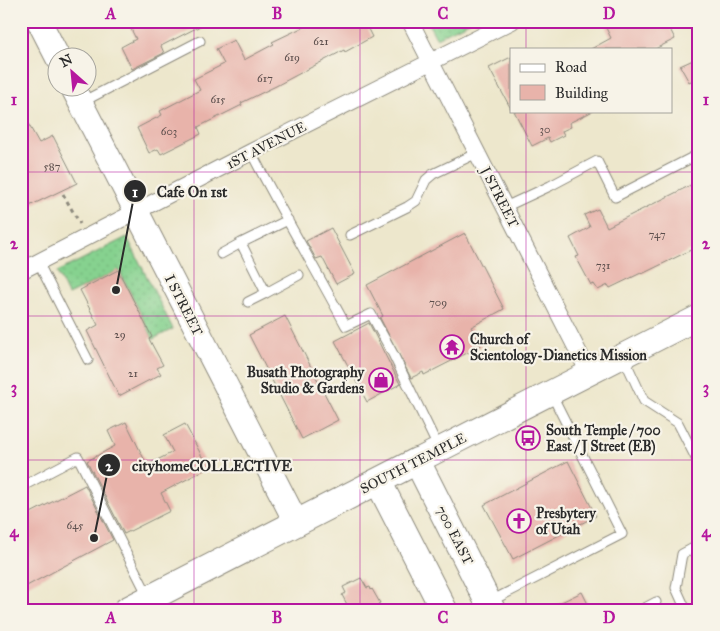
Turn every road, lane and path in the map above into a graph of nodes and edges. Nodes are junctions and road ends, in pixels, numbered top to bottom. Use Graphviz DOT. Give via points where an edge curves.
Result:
graph roads {
  1 [pos="39,21"];
  2 [pos="410,21"];
  3 [pos="512,21"];
  4 [pos="200,42"];
  5 [pos="53,48"];
  6 [pos="431,62"];
  7 [pos="98,86"];
  8 [pos="79,98"];
  9 [pos="251,152"];
  10 [pos="477,153"];
  11 [pos="699,154"];
  12 [pos="63,194"];
  13 [pos="505,207"];
  14 [pos="136,212"];
  15 [pos="288,220"];
  16 [pos="80,224"];
  17 [pos="350,235"];
  18 [pos="241,243"];
  19 [pos="221,254"];
  20 [pos="38,262"];
  21 [pos="21,271"];
  22 [pos="299,276"];
  23 [pos="266,293"];
  24 [pos="248,302"];
  25 [pos="699,317"];
  26 [pos="623,356"];
  27 [pos="88,360"];
  28 [pos="589,373"];
  29 [pos="551,392"];
  30 [pos="428,455"];
  31 [pos="699,464"];
  32 [pos="378,481"];
  33 [pos="21,487"];
  34 [pos="296,522"];
  35 [pos="699,545"];
  36 [pos="150,598"];
  37 [pos="656,602"];
  38 [pos="491,606"];
  39 [pos="127,610"];
  40 [pos="444,610"];
  41 [pos="641,610"];
  42 [pos="686,610"];
  1 -- 5 [label="street"];
  2 -- 6 [label="street, J STREET"];
  3 -- 6 [label="street, 1ST AVENUE"];
  4 -- 7 [label="lane"];
  6 -- 9 [label="street, 1ST AVENUE"];
  6 -- 10 [label="street, J STREET"];
  8 -- 14 [label="street, I STREET"];
  9 -- 14 [label="street, 1ST AVENUE"];
  9 -- 15 [label="lane"];
  10 -- 13 [label="street, J STREET"];
  10 -- 17 [label="lane" via="433,174 426,180 416,201 407,207"];
  11 -- 13 [label="lane" via="615,197 596,161"];
  12 -- 16 [label="path"];
  13 -- 28 [label="street, J STREET"];
  14 -- 20 [label="street, 1ST AVENUE"];
  14 -- 34 [label="street, I STREET"];
  15 -- 18 [label="lane"];
  15 -- 30 [label="lane" via="346,326 370,314 393,354"];
  18 -- 19 [label="lane"];
  18 -- 23 [label="lane"];
  20 -- 21 [label="street, 1ST AVENUE"];
  20 -- 27 [label="lane"];
  22 -- 23 [label="lane"];
  23 -- 24 [label="lane"];
  25 -- 26 [label="street, SOUTH TEMPLE"];
  26 -- 28 [label="street, SOUTH TEMPLE"];
  26 -- 31 [label="lane" via="644,401 678,423"];
  28 -- 29 [label="street, SOUTH TEMPLE"];
  29 -- 30 [label="street, SOUTH TEMPLE"];
  29 -- 38 [label="lane" via="622,534"];
  30 -- 32 [label="main road, SOUTH TEMPLE"];
  30 -- 38 [label="main road, 700 EAST"];
  32 -- 34 [label="main road, SOUTH TEMPLE"];
  32 -- 40 [label="main road"];
  33 -- 36 [label="lane" via="78,457"];
  34 -- 36 [label="main road, SOUTH TEMPLE"];
  35 -- 42 [label="lane" via="682,554 676,588"];
  36 -- 39 [label="main road, SOUTH TEMPLE"];
  37 -- 41 [label="lane"];
}
